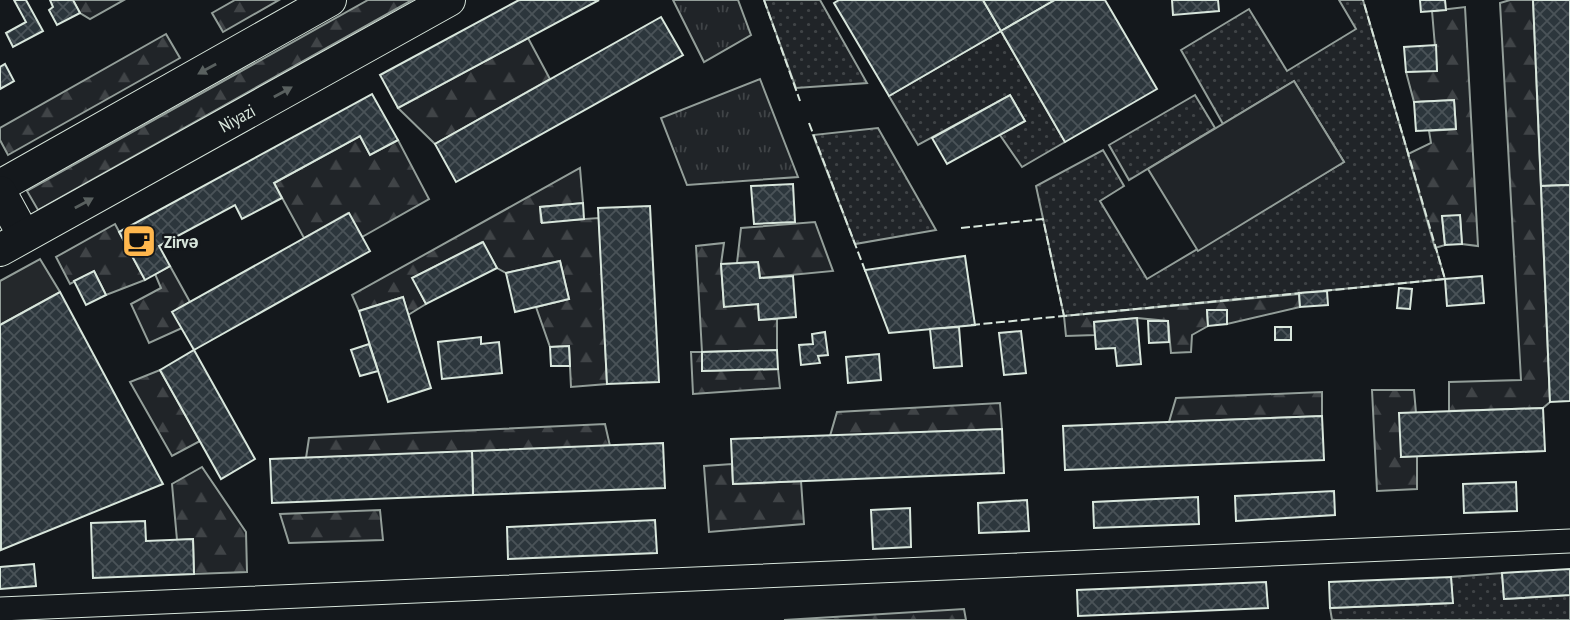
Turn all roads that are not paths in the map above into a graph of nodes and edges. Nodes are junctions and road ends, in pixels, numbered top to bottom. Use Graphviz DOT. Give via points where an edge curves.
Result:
graph roads {
  1 [pos="330,0"];
  2 [pos="449,0"];
  3 [pos="0,186"];
  4 [pos="0,192"];
  5 [pos="12,243"];
  6 [pos="1570,541"];
  7 [pos="0,609"];
  1 -- 3 [label="main road, one-way"];
  5 -- 2 [label="main road, Niyazi, one-way"];
  4 -- 5 [label="main road"];
  6 -- 7 [label="street"];
}
